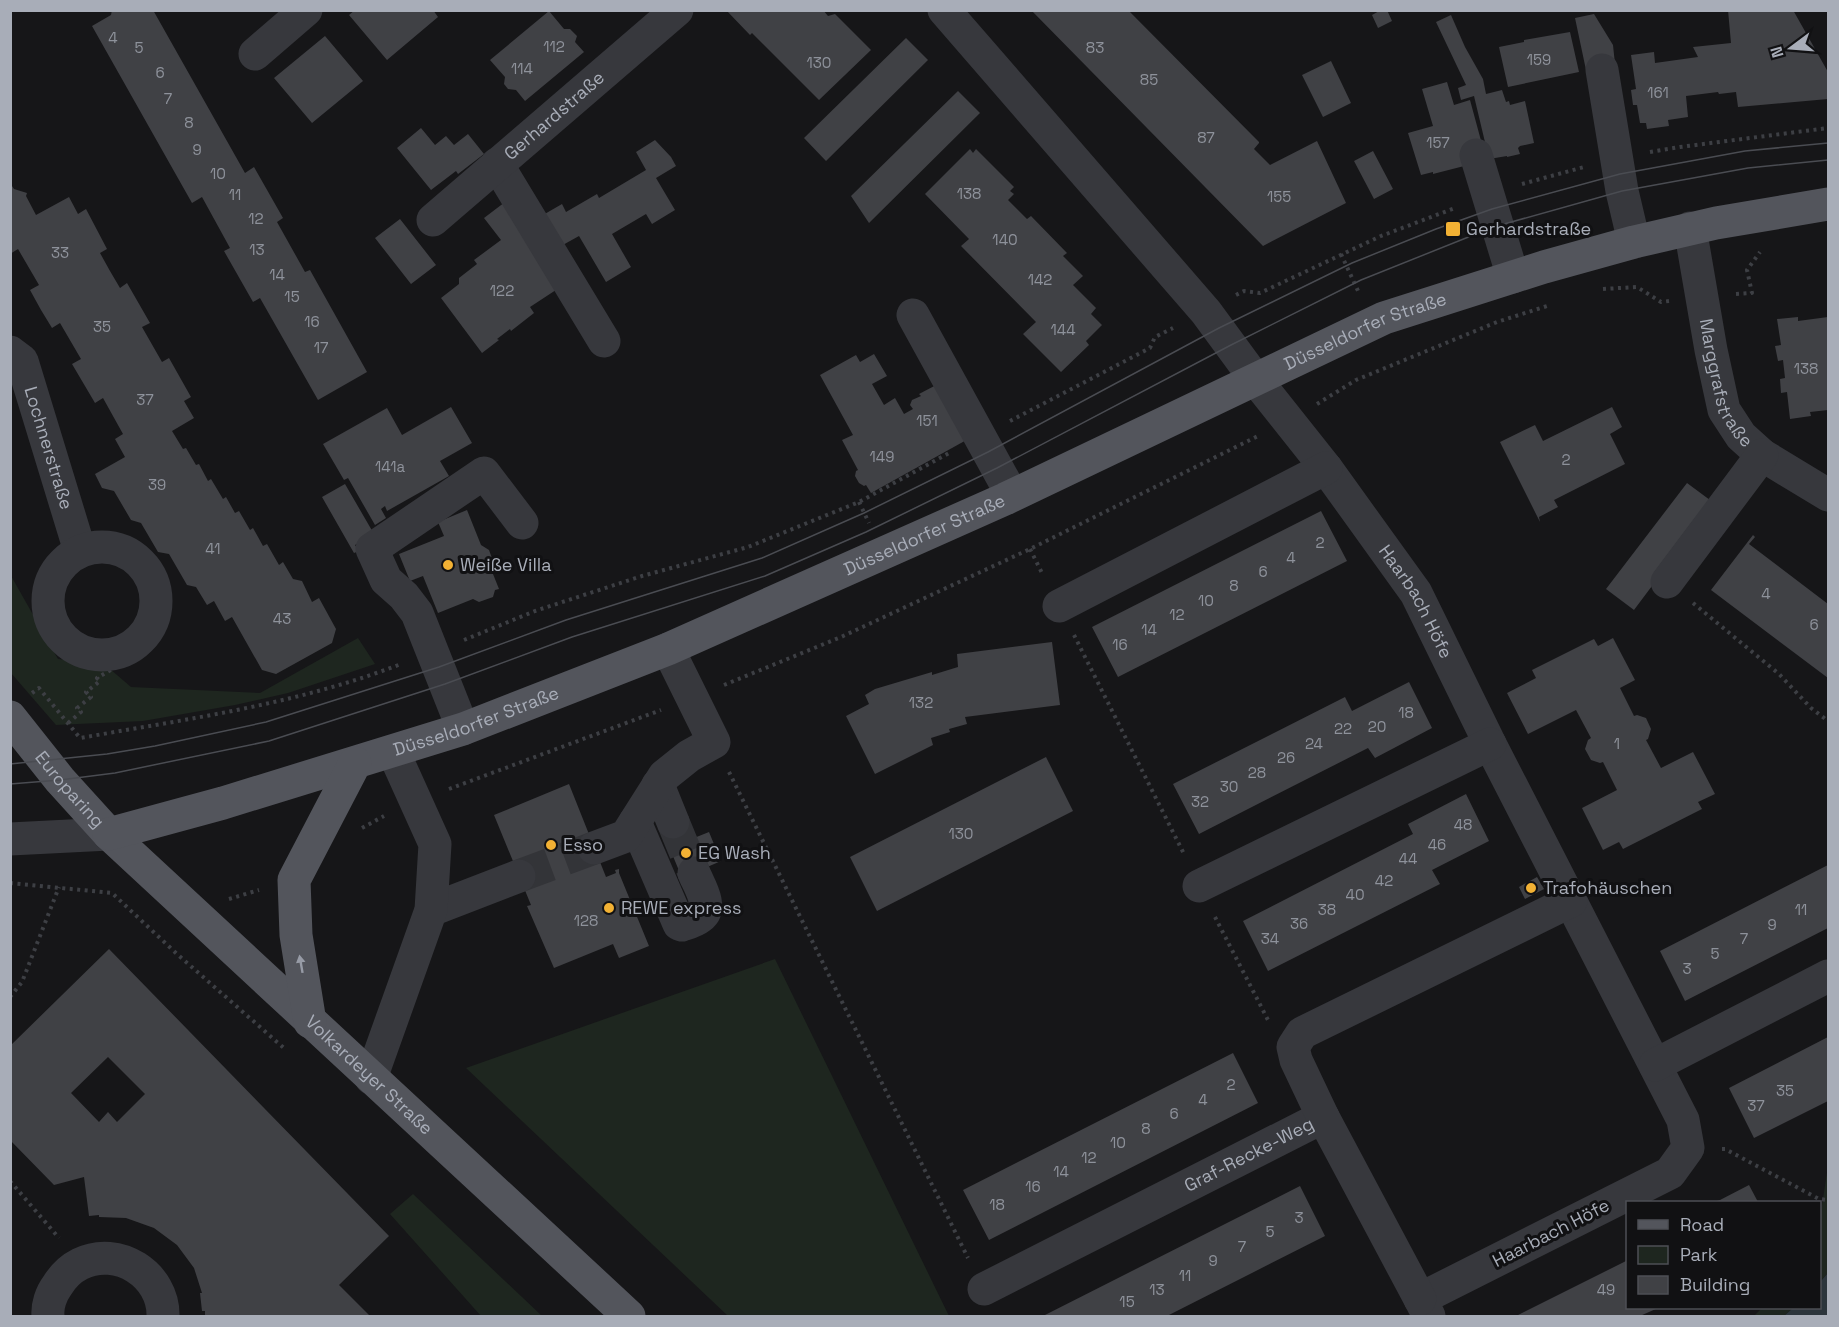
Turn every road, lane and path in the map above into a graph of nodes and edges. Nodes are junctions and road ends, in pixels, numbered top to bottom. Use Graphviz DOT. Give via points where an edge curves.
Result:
graph roads {
  1 [pos="306,10"];
  2 [pos="676,10"];
  3 [pos="944,10"];
  4 [pos="255,54"];
  5 [pos="1602,70"];
  6 [pos="1828,128"];
  7 [pos="1476,155"];
  8 [pos="1617,158"];
  9 [pos="497,164"];
  10 [pos="1550,175"];
  11 [pos="1828,204"];
  12 [pos="433,220"];
  13 [pos="1690,228"];
  14 [pos="1381,236"];
  15 [pos="1634,242"];
  16 [pos="1760,251"];
  17 [pos="1513,277"];
  18 [pos="1595,290"];
  19 [pos="1702,298"];
  20 [pos="1551,304"];
  21 [pos="1206,312"];
  22 [pos="913,315"];
  23 [pos="604,341"];
  24 [pos="10,352"];
  25 [pos="1256,380"];
  26 [pos="1289,421"];
  27 [pos="980,437"];
  28 [pos="1762,455"];
  29 [pos="1326,468"];
  30 [pos="1012,495"];
  31 [pos="1828,495"];
  32 [pos="522,523"];
  33 [pos="1030,549"];
  34 [pos="80,551"];
  35 [pos="1667,582"];
  36 [pos="1059,606"];
  37 [pos="668,650"];
  38 [pos="433,652"];
  39 [pos="114,656"];
  40 [pos="693,698"];
  41 [pos="61,714"];
  42 [pos="10,717"];
  43 [pos="1828,720"];
  44 [pos="69,723"];
  45 [pos="463,729"];
  46 [pos="714,742"];
  47 [pos="1490,744"];
  48 [pos="393,751"];
  49 [pos="355,763"];
  50 [pos="658,785"];
  51 [pos="415,801"];
  52 [pos="635,822"];
  53 [pos="673,822"];
  54 [pos="357,832"];
  55 [pos="109,834"];
  56 [pos="10,838"];
  57 [pos="594,848"];
  58 [pos="694,873"];
  59 [pos="519,876"];
  60 [pos="294,880"];
  61 [pos="10,883"];
  62 [pos="1199,885"];
  63 [pos="59,887"];
  64 [pos="1571,901"];
  65 [pos="191,910"];
  66 [pos="432,910"];
  67 [pos="142,921"];
  68 [pos="1828,976"];
  69 [pos="10,997"];
  70 [pos="310,1022"];
  71 [pos="1293,1047"];
  72 [pos="1655,1065"];
  73 [pos="371,1078"];
  74 [pos="1323,1117"];
  75 [pos="1688,1148"];
  76 [pos="10,1181"];
  77 [pos="1828,1200"];
  78 [pos="81,1263"];
  79 [pos="984,1289"];
  80 [pos="1425,1308"];
  81 [pos="48,1317"];
  82 [pos="163,1317"];
  83 [pos="629,1317"];
  1 -- 4 [label="street"];
  2 -- 9 [label="street, Gerhardstraße"];
  3 -- 21 [label="street"];
  5 -- 8 [label="street"];
  6 -- 8 [label="path"];
  7 -- 17 [label="street"];
  8 -- 10 [label="path"];
  8 -- 15 [label="street"];
  9 -- 12 [label="street, Gerhardstraße"];
  9 -- 23 [label="street"];
  11 -- 13 [label="main road, Düsseldorfer Straße"];
  13 -- 15 [label="main road, Düsseldorfer Straße"];
  13 -- 19 [label="street, Marggrafstraße"];
  14 -- 21 [label="path" via="1260,293 1244,291"];
  15 -- 17 [label="main road, Düsseldorfer Straße"];
  16 -- 19 [label="path" via="1748,270 1752,293"];
  17 -- 25 [label="main road, Düsseldorfer Straße" via="1383,318"];
  18 -- 19 [label="path" via="1637,287 1661,302"];
  19 -- 28 [label="street, Marggrafstraße" via="1724,410 1741,436"];
  20 -- 26 [label="path" via="1356,380"];
  21 -- 25 [label="street"];
  21 -- 27 [label="path" via="1155,337 1150,348"];
  22 -- 27 [label="street"];
  24 -- 34 [label="street, Lochnerstraße" via="22,361"];
  25 -- 26 [label="street, Haarbach Höfe"];
  25 -- 30 [label="main road, Düsseldorfer Straße"];
  26 -- 29 [label="street, Haarbach Höfe"];
  26 -- 33 [label="path"];
  27 -- 30 [label="street"];
  27 -- 38 [label="path" via="859,502 748,547 535,611"];
  28 -- 31 [label="street, Marggrafstraße"];
  28 -- 35 [label="street"];
  29 -- 36 [label="street"];
  29 -- 47 [label="street, Haarbach Höfe" via="1416,593"];
  30 -- 37 [label="main road, Düsseldorfer Straße"];
  32 -- 38 [label="street" via="484,473 372,549 386,580 417,613"];
  33 -- 36 [label="path"];
  33 -- 40 [label="path" via="841,637"];
  34 -- 39 [label="street" via="60,566 51,582 49,614 56,631 69,645 83,653"];
  34 -- 39 [label="street" via="118,549 135,557 148,571 157,592 157,612 147,634 138,644"];
  35 -- 43 [label="path" via="1779,674"];
  36 -- 62 [label="path"];
  37 -- 40 [label="street"];
  37 -- 45 [label="main road, Düsseldorfer Straße"];
  38 -- 44 [label="path" via="377,673 262,706 80,738"];
  38 -- 45 [label="street"];
  39 -- 44 [label="path" via="120,666 97,678 100,681 86,692 91,697"];
  40 -- 46 [label="street"];
  40 -- 51 [label="path"];
  41 -- 44 [label="path"];
  42 -- 55 [label="main road, Europaring"];
  45 -- 48 [label="main road, Düsseldorfer Straße"];
  46 -- 50 [label="street" via="681,762"];
  46 -- 79 [label="path"];
  47 -- 62 [label="street"];
  47 -- 64 [label="street, Haarbach Höfe"];
  48 -- 49 [label="main road, Düsseldorfer Straße"];
  48 -- 51 [label="street"];
  49 -- 55 [label="main road, Düsseldorfer Straße"];
  49 -- 60 [label="main road"];
  50 -- 52 [label="street"];
  50 -- 53 [label="street"];
  51 -- 54 [label="path"];
  51 -- 66 [label="street" via="435,844"];
  52 -- 57 [label="street" via="627,836"];
  52 -- 58 [label="street" via="682,926 705,912 706,902"];
  55 -- 56 [label="street, Düsseldorfer Straße"];
  55 -- 65 [label="main road, Volkardeyer Straße"];
  59 -- 66 [label="street"];
  60 -- 65 [label="path"];
  70 -- 60 [label="main road, one-way" via="296,935"];
  61 -- 63 [label="path"];
  62 -- 71 [label="path" via="1276,1034"];
  63 -- 67 [label="path" via="112,893"];
  63 -- 69 [label="path" via="22,981"];
  64 -- 71 [label="street" via="1302,1034"];
  64 -- 72 [label="street, Haarbach Höfe"];
  65 -- 70 [label="main road, Volkardeyer Straße"];
  66 -- 73 [label="street"];
  68 -- 72 [label="street"];
  70 -- 73 [label="main road, Volkardeyer Straße"];
  71 -- 74 [label="street, Graf-Recke-Weg"];
  72 -- 75 [label="street, Haarbach Höfe" via="1683,1120"];
  73 -- 83 [label="main road, Volkardeyer Straße"];
  74 -- 79 [label="street, Graf-Recke-Weg"];
  74 -- 80 [label="street, Haarbach Höfe"];
  75 -- 77 [label="path" via="1725,1149 1819,1199"];
  75 -- 80 [label="street, Haarbach Höfe" via="1670,1173"];
  76 -- 78 [label="path"];
  78 -- 81 [label="street" via="66,1273 52,1293"];
  78 -- 82 [label="street" via="97,1258 118,1259 134,1266 157,1289"];
}
